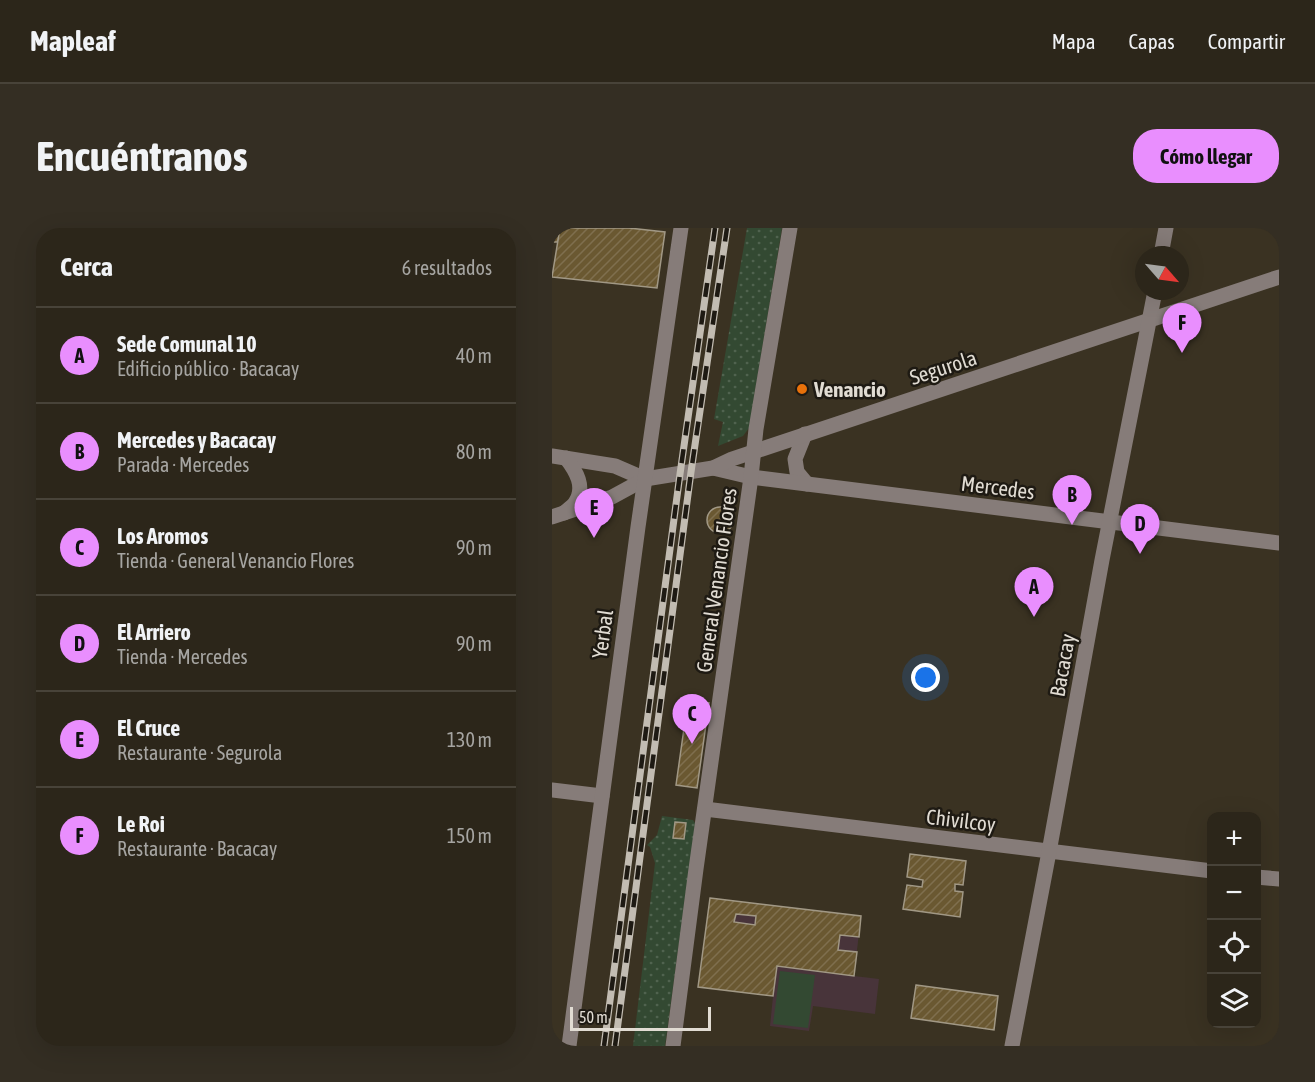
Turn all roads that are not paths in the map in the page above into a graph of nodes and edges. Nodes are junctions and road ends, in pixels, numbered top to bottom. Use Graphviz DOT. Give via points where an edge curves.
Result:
graph roads {
  1 [pos="681,228"];
  2 [pos="790,228"];
  3 [pos="1166,228"];
  4 [pos="1163,246"];
  5 [pos="1279,277"];
  6 [pos="1153,300"];
  7 [pos="1149,321"];
  8 [pos="805,434"];
  9 [pos="754,452"];
  10 [pos="559,457"];
  11 [pos="713,468"];
  12 [pos="751,477"];
  13 [pos="645,479"];
  14 [pos="807,484"];
  15 [pos="558,515"];
  16 [pos="1110,522"];
  17 [pos="1279,543"];
  18 [pos="552,790"];
  19 [pos="602,796"];
  20 [pos="705,809"];
  21 [pos="1049,852"];
  22 [pos="1207,870"];
  23 [pos="1261,877"];
  24 [pos="1279,879"];
  25 [pos="569,1046"];
  26 [pos="674,1046"];
  27 [pos="1012,1046"];
  1 -- 13 [label="street, Yerbal"];
  2 -- 9 [label="street, General Venancio Flores"];
  3 -- 4 [label="street"];
  5 -- 7 [label="street, Segurola"];
  6 -- 7 [label="street, Bacacay"];
  7 -- 8 [label="street, Segurola"];
  7 -- 16 [label="street, Bacacay"];
  8 -- 9 [label="street, Segurola"];
  8 -- 14 [label="street" via="795,459 797,471"];
  9 -- 11 [label="street, Segurola"];
  9 -- 12 [label="street, General Venancio Flores"];
  10 -- 13 [label="street" via="615,466"];
  10 -- 15 [label="street" via="577,473 580,488 575,503"];
  11 -- 12 [label="street, Mercedes"];
  11 -- 13 [label="street, Segurola"];
  12 -- 14 [label="street, Mercedes"];
  12 -- 20 [label="street, General Venancio Flores"];
  13 -- 15 [label="street, Segurola" via="612,497"];
  13 -- 19 [label="street, Yerbal"];
  14 -- 16 [label="street, Mercedes"];
  16 -- 17 [label="street, Mercedes"];
  16 -- 21 [label="street, Bacacay"];
  18 -- 19 [label="street"];
  19 -- 25 [label="street, Yerbal"];
  20 -- 21 [label="street, Chivilcoy"];
  20 -- 26 [label="street, General Venancio Flores"];
  21 -- 22 [label="street, Chivilcoy"];
  21 -- 27 [label="street, Bacacay"];
  23 -- 24 [label="street"];
}
